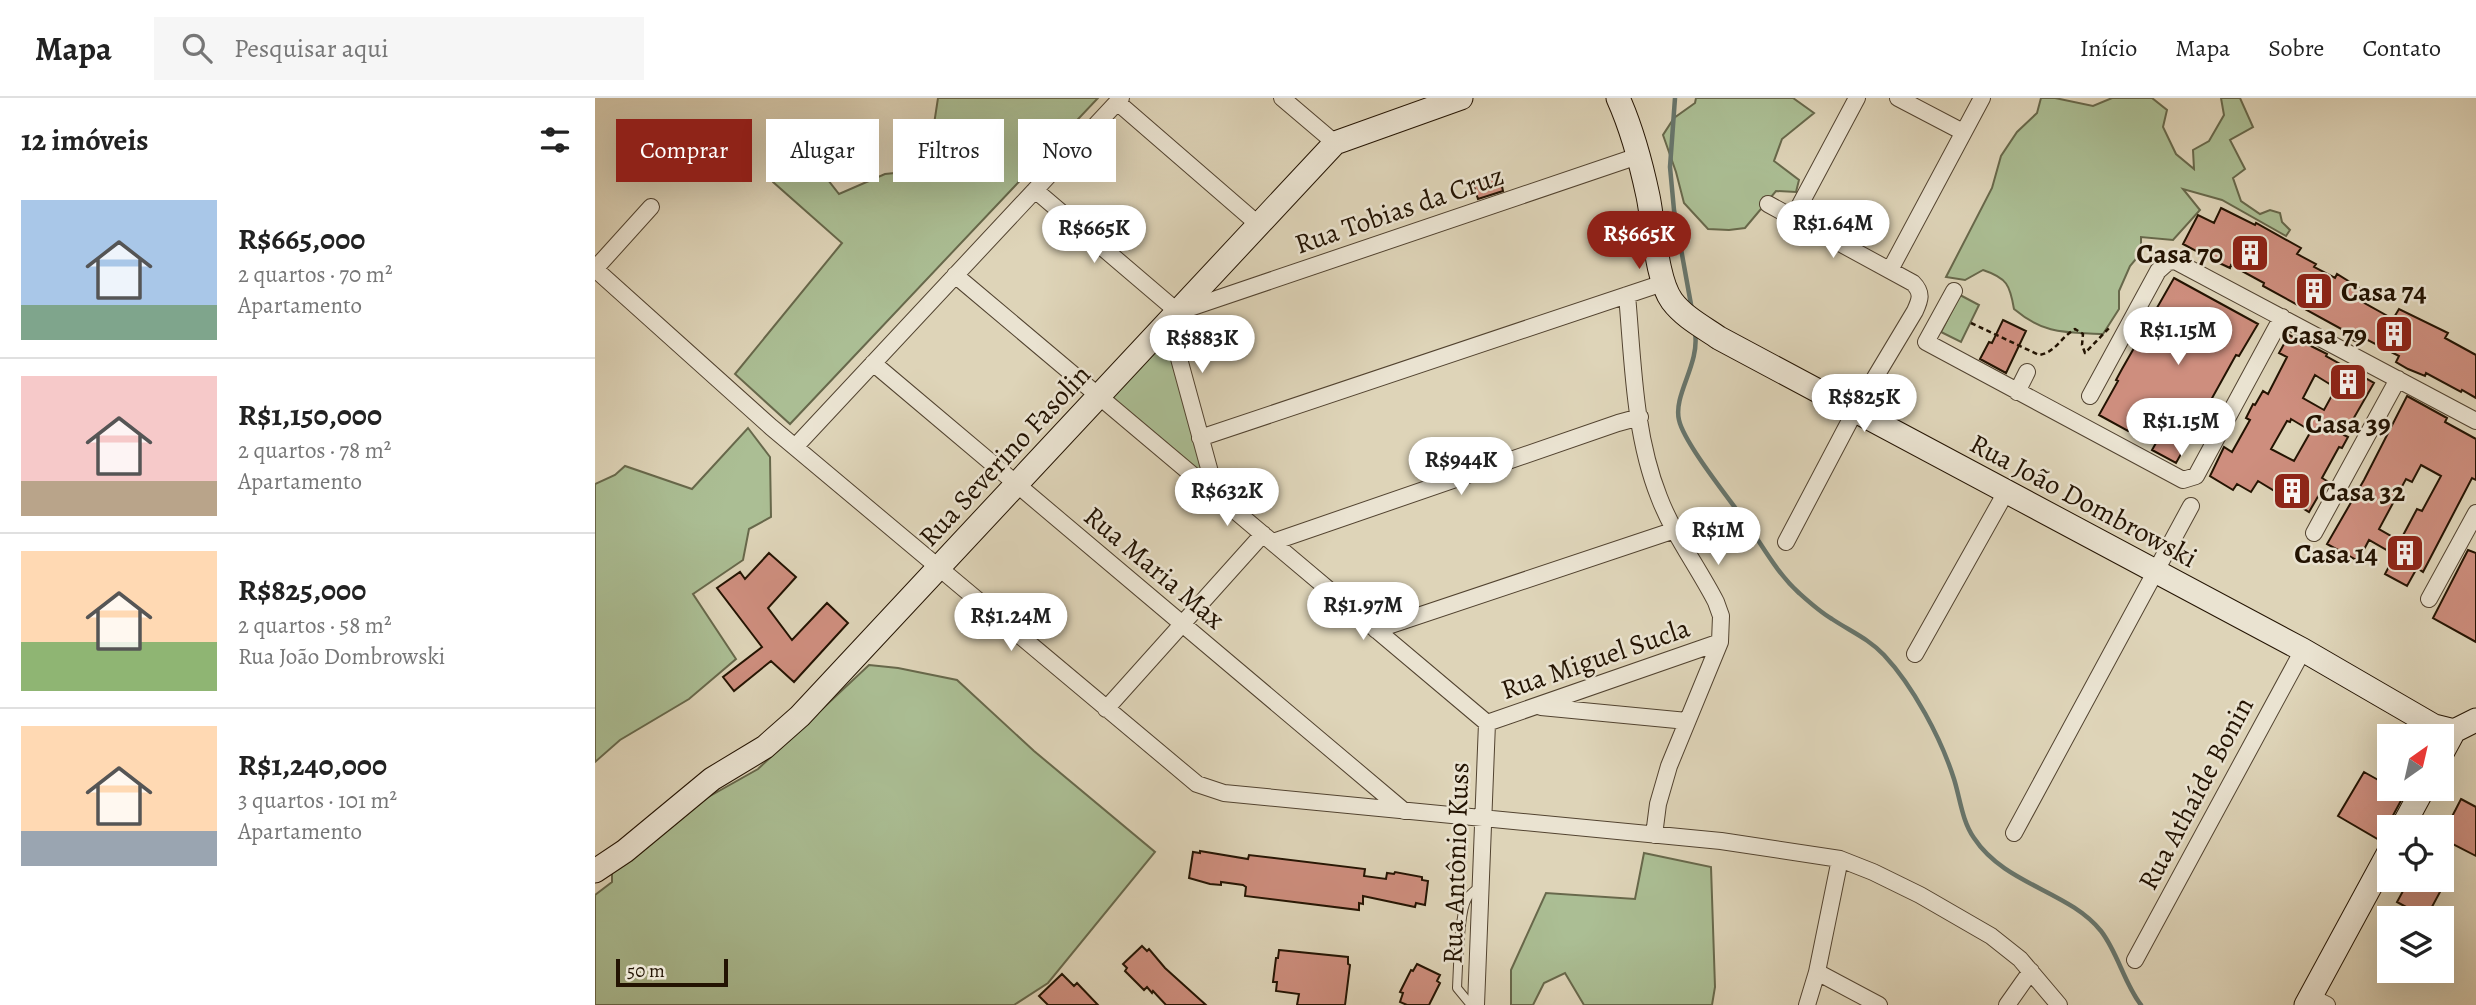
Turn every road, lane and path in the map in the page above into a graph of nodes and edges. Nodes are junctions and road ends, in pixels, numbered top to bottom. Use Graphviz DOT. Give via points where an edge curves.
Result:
graph roads {
  1 [pos="1282,98"];
  2 [pos="1461,98"];
  3 [pos="1618,98"];
  4 [pos="1857,98"];
  5 [pos="1898,98"];
  6 [pos="1982,98"];
  7 [pos="1119,100"];
  8 [pos="1963,132"];
  9 [pos="1335,143"];
  10 [pos="1638,156"];
  11 [pos="1035,190"];
  12 [pos="1768,204"];
  13 [pos="651,206"];
  14 [pos="1793,218"];
  15 [pos="1259,225"];
  16 [pos="595,269"];
  17 [pos="1889,270"];
  18 [pos="955,275"];
  19 [pos="1663,283"];
  20 [pos="1954,291"];
  21 [pos="1627,295"];
  22 [pos="1173,317"];
  23 [pos="2282,317"];
  24 [pos="1971,323"];
  25 [pos="2127,326"];
  26 [pos="873,363"];
  27 [pos="2027,372"];
  28 [pos="2398,379"];
  29 [pos="2017,392"];
  30 [pos="1099,396"];
  31 [pos="2090,396"];
  32 [pos="1855,411"];
  33 [pos="1640,417"];
  34 [pos="2476,421"];
  35 [pos="1200,438"];
  36 [pos="795,447"];
  37 [pos="1017,484"];
  38 [pos="2006,492"];
  39 [pos="1216,494"];
  40 [pos="2192,506"];
  41 [pos="2476,513"];
  42 [pos="1675,530"];
  43 [pos="2314,533"];
  44 [pos="1268,538"];
  45 [pos="1786,542"];
  46 [pos="938,568"];
  47 [pos="2156,572"];
  48 [pos="2429,599"];
  49 [pos="1182,624"];
  50 [pos="1376,630"];
  51 [pos="1720,642"];
  52 [pos="2303,650"];
  53 [pos="1915,654"];
  54 [pos="1535,706"];
  55 [pos="1106,709"];
  56 [pos="2476,720"];
  57 [pos="1687,721"];
  58 [pos="1487,723"];
  59 [pos="2431,724"];
  60 [pos="2454,731"];
  61 [pos="1404,811"];
  62 [pos="1483,819"];
  63 [pos="2014,833"];
  64 [pos="1654,835"];
  65 [pos="1840,859"];
  66 [pos="595,871"];
  67 [pos="2377,876"];
  68 [pos="1481,885"];
  69 [pos="2135,960"];
  70 [pos="2031,971"];
  71 [pos="1817,972"];
  72 [pos="2315,1002"];
  73 [pos="1471,1005"];
  74 [pos="1476,1005"];
  75 [pos="1807,1005"];
  76 [pos="1879,1005"];
  77 [pos="2007,1005"];
  78 [pos="2059,1005"];
  1 -- 9 [label="street"];
  2 -- 9 [label="street, Rua Severino Fasolin"];
  3 -- 10 [label="street"];
  4 -- 14 [label="street"];
  5 -- 8 [label="street"];
  6 -- 8 [label="street"];
  7 -- 11 [label="street"];
  7 -- 15 [label="street"];
  8 -- 17 [label="street"];
  9 -- 15 [label="street, Rua Severino Fasolin"];
  10 -- 19 [label="street"];
  10 -- 22 [label="street, Rua Tobias da Cruz"];
  11 -- 18 [label="street"];
  11 -- 22 [label="street"];
  12 -- 14 [label="street"];
  13 -- 16 [label="street"];
  14 -- 17 [label="street"];
  15 -- 22 [label="street, Rua Severino Fasolin"];
  16 -- 36 [label="street"];
  17 -- 32 [label="street" via="1913,283 1921,295"];
  18 -- 26 [label="street"];
  18 -- 30 [label="street"];
  19 -- 21 [label="street"];
  19 -- 32 [label="street, Rua João Dombrowski" via="1672,301 1708,331"];
  20 -- 29 [label="street" via="1926,342"];
  21 -- 33 [label="street"];
  21 -- 35 [label="street"];
  22 -- 30 [label="street, Rua Severino Fasolin"];
  22 -- 35 [label="street"];
  23 -- 25 [label="street" via="2175,261 2158,271"];
  23 -- 28 [label="street"];
  23 -- 29 [label="street" via="2196,476 2187,479"];
  24 -- 25 [label="path" via="2039,355 2049,354 2075,329 2083,334 2085,354 2108,327"];
  25 -- 31 [label="street"];
  26 -- 36 [label="street"];
  26 -- 37 [label="street, Rua Maria Max"];
  27 -- 29 [label="street"];
  28 -- 34 [label="street"];
  28 -- 43 [label="street"];
  30 -- 37 [label="street, Rua Severino Fasolin"];
  30 -- 39 [label="street"];
  32 -- 38 [label="street, Rua João Dombrowski"];
  32 -- 45 [label="street"];
  33 -- 42 [label="street" via="1659,498"];
  33 -- 44 [label="street"];
  35 -- 39 [label="street"];
  36 -- 46 [label="street"];
  37 -- 46 [label="street, Rua Severino Fasolin"];
  37 -- 49 [label="street, Rua Maria Max"];
  38 -- 47 [label="street, Rua João Dombrowski"];
  38 -- 53 [label="street"];
  39 -- 44 [label="street"];
  40 -- 47 [label="street"];
  41 -- 48 [label="street"];
  42 -- 50 [label="street"];
  42 -- 51 [label="street" via="1716,602 1721,616"];
  44 -- 49 [label="street"];
  44 -- 50 [label="street"];
  46 -- 55 [label="street"];
  46 -- 66 [label="street, Rua Severino Fasolin" via="783,733 705,785"];
  47 -- 52 [label="street, Rua João Dombrowski"];
  47 -- 63 [label="street"];
  49 -- 55 [label="street"];
  49 -- 61 [label="street, Rua Maria Max"];
  50 -- 58 [label="street"];
  51 -- 54 [label="street, Rua Miguel Sucla"];
  51 -- 57 [label="street"];
  52 -- 59 [label="street, Rua João Dombrowski"];
  52 -- 69 [label="street, Rua Athaíde Bonin"];
  54 -- 57 [label="street"];
  54 -- 58 [label="street, Rua Miguel Sucla"];
  55 -- 61 [label="street" via="1209,790"];
  56 -- 60 [label="street"];
  57 -- 64 [label="street" via="1663,785"];
  58 -- 62 [label="street, Rua Antônio Kuss"];
  61 -- 62 [label="street"];
  62 -- 64 [label="street"];
  62 -- 68 [label="street, Rua Antônio Kuss"];
  64 -- 65 [label="street"];
  65 -- 70 [label="street" via="1953,914 2009,949"];
  65 -- 71 [label="street"];
  67 -- 72 [label="street"];
  68 -- 73 [label="lane" via="1465,903 1459,946 1457,988"];
  68 -- 74 [label="street, Rua Antônio Kuss"];
  70 -- 77 [label="street"];
  70 -- 78 [label="street"];
  71 -- 75 [label="street"];
  71 -- 76 [label="street"];
}
